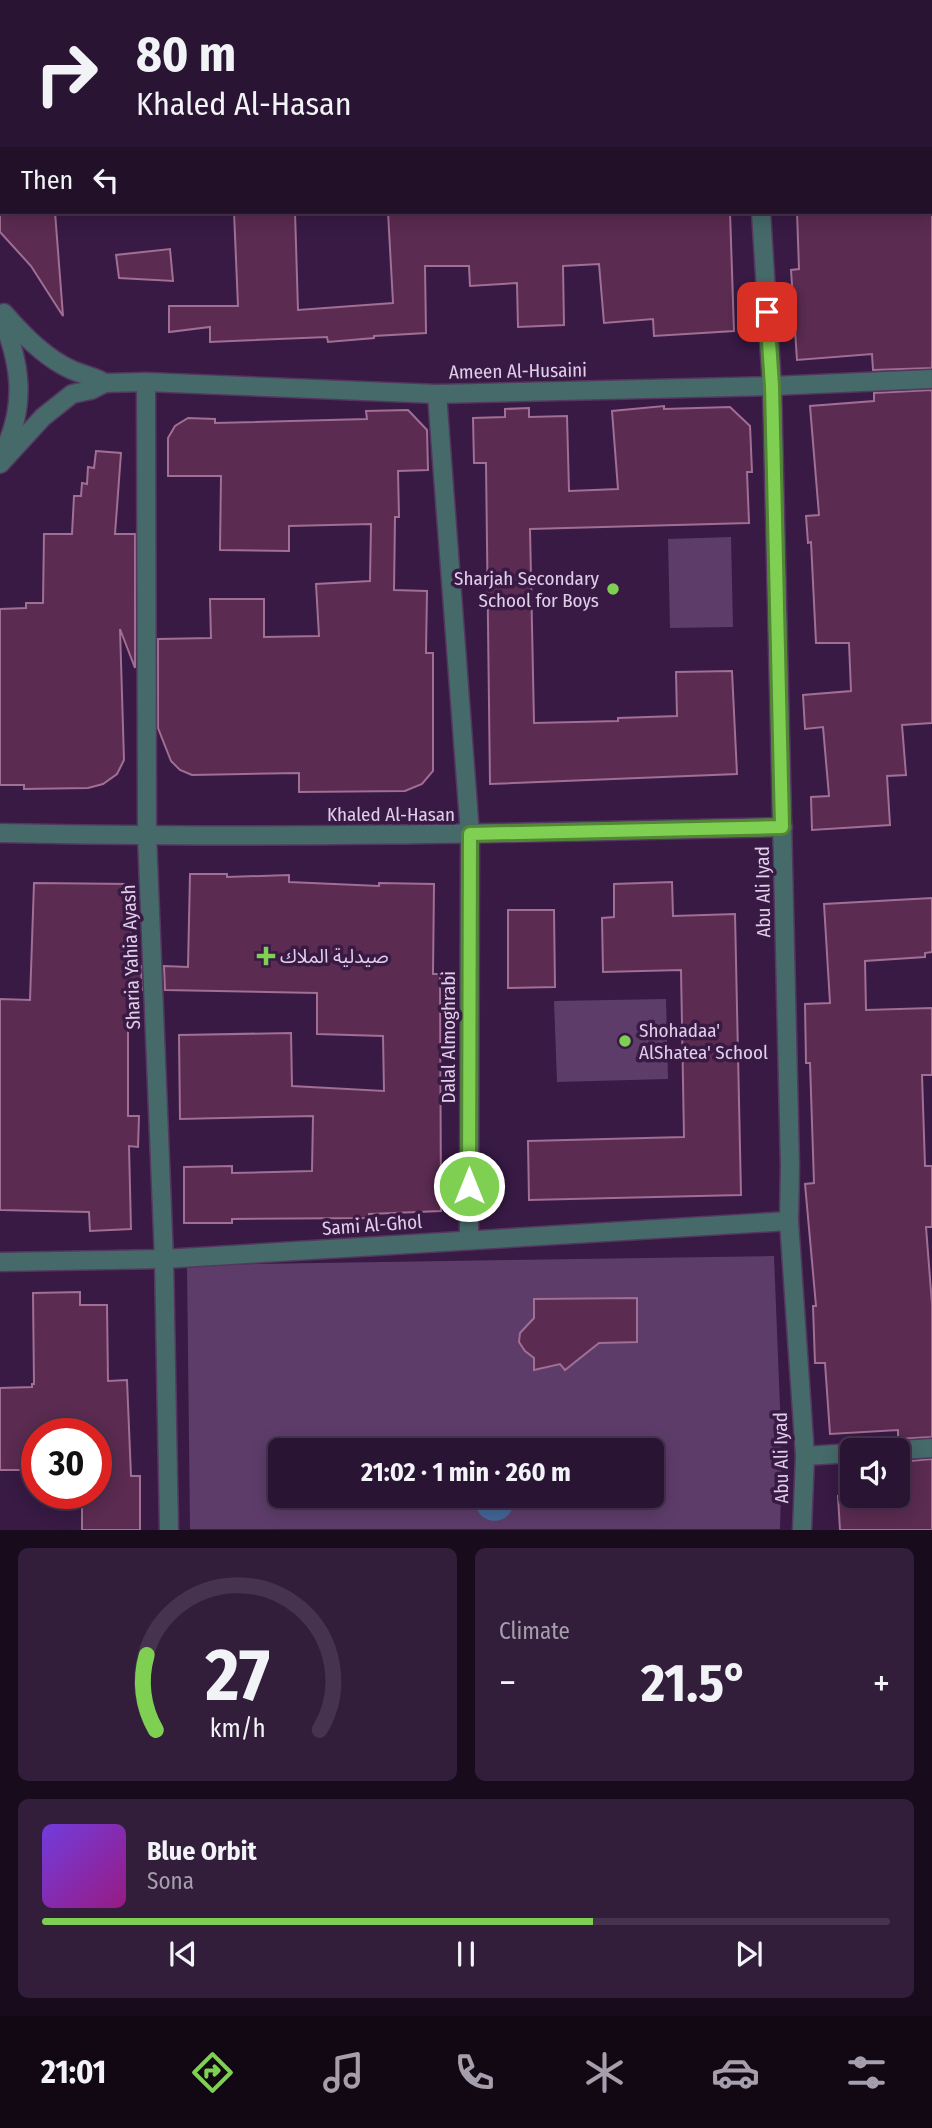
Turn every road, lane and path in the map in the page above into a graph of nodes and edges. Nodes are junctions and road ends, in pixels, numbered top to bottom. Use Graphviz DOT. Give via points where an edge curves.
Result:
graph roads {
  1 [pos="761,214"];
  2 [pos="0,308"];
  3 [pos="0,314"];
  4 [pos="932,379"];
  5 [pos="146,382"];
  6 [pos="105,383"];
  7 [pos="772,386"];
  8 [pos="437,394"];
  9 [pos="0,462"];
  10 [pos="782,827"];
  11 [pos="0,833"];
  12 [pos="470,834"];
  13 [pos="147,836"];
  14 [pos="789,1221"];
  15 [pos="468,1240"];
  16 [pos="164,1259"];
  17 [pos="0,1262"];
  18 [pos="932,1448"];
  19 [pos="910,1450"];
  20 [pos="840,1454"];
  21 [pos="805,1456"];
  22 [pos="169,1530"];
  23 [pos="802,1530"];
  1 -- 7 [label="street, Abu Ali Iyad"];
  2 -- 6 [label="street, Ameen Al-Husaini" via="56,361"];
  3 -- 9 [label="street" via="20,379 13,426"];
  4 -- 7 [label="street, Ameen Al-Husaini"];
  5 -- 6 [label="street, Ameen Al-Husaini"];
  5 -- 8 [label="street, Ameen Al-Husaini"];
  5 -- 13 [label="street, Sharia Yahia Ayash"];
  6 -- 9 [label="street, Ameen Al-Husaini" via="57,404"];
  7 -- 8 [label="street, Ameen Al-Husaini"];
  7 -- 10 [label="street, Abu Ali Iyad"];
  8 -- 12 [label="street, Dalal Almoghrabi"];
  10 -- 12 [label="street, Khaled Al-Hasan"];
  10 -- 14 [label="street, Abu Ali Iyad"];
  11 -- 13 [label="street, Khaled Al-Hasan"];
  12 -- 13 [label="street, Khaled Al-Hasan"];
  12 -- 15 [label="street, Dalal Almoghrabi"];
  13 -- 16 [label="street, Sharia Yahia Ayash"];
  14 -- 15 [label="street, Sami Al-Ghol"];
  14 -- 21 [label="street, Abu Ali Iyad"];
  15 -- 16 [label="street, Sami Al-Ghol"];
  16 -- 17 [label="street, Sami Al-Ghol"];
  16 -- 22 [label="street, Sharia Yahia Ayash"];
  18 -- 19 [label="street"];
  20 -- 21 [label="street"];
  21 -- 23 [label="street, Abu Ali Iyad"];
}
